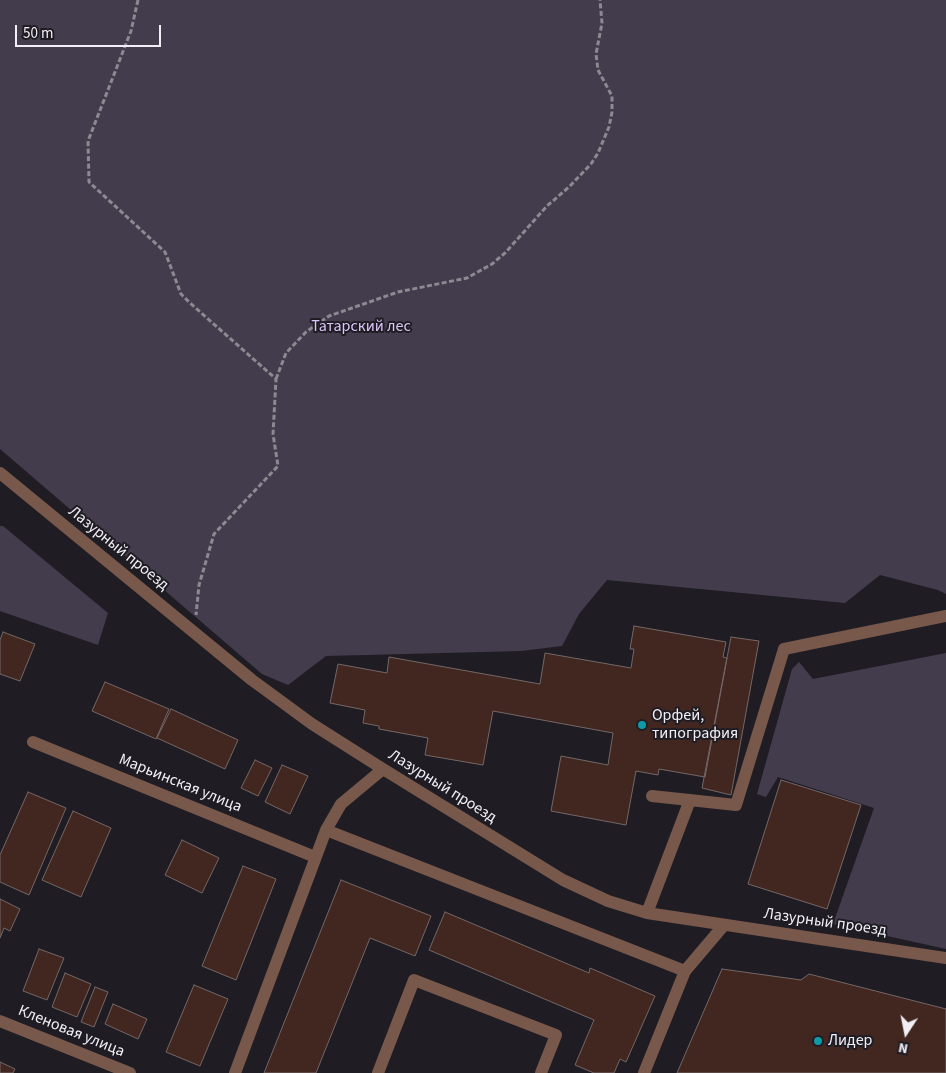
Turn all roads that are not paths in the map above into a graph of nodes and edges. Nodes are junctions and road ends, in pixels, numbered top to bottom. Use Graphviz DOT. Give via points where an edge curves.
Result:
graph roads {
  1 [pos="0,473"];
  2 [pos="946,616"];
  3 [pos="33,742"];
  4 [pos="382,769"];
  5 [pos="652,796"];
  6 [pos="690,800"];
  7 [pos="326,830"];
  8 [pos="315,857"];
  9 [pos="647,913"];
  10 [pos="724,925"];
  11 [pos="946,958"];
  12 [pos="685,971"];
  13 [pos="0,1021"];
  14 [pos="130,1073"];
  15 [pos="235,1073"];
  16 [pos="378,1073"];
  17 [pos="541,1073"];
  18 [pos="644,1073"];
  1 -- 4 [label="street, Лазурный проезд" via="267,691"];
  2 -- 6 [label="street" via="784,649 736,805"];
  3 -- 8 [label="street, Марьинская улица"];
  4 -- 7 [label="street" via="341,804"];
  4 -- 9 [label="street, Лазурный проезд" via="563,880 608,901"];
  5 -- 6 [label="street"];
  6 -- 9 [label="street"];
  7 -- 8 [label="street"];
  7 -- 12 [label="street"];
  8 -- 15 [label="street"];
  9 -- 10 [label="street, Лазурный проезд"];
  10 -- 11 [label="street, Лазурный проезд"];
  10 -- 12 [label="street"];
  12 -- 18 [label="street"];
  13 -- 14 [label="street, Кленовая улица"];
  16 -- 17 [label="street" via="414,980 556,1035"];
}
